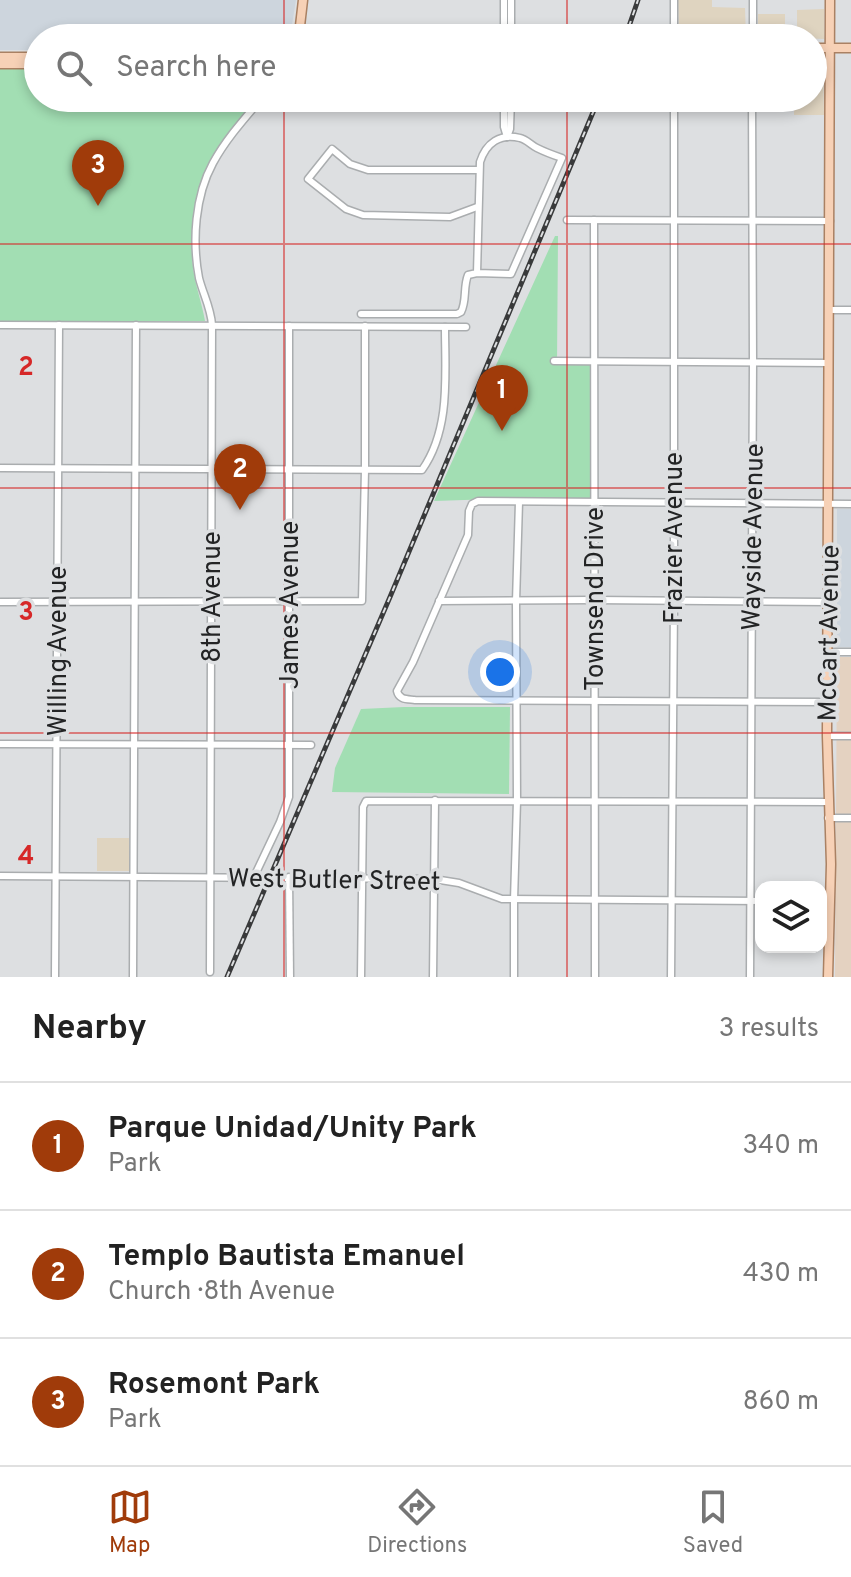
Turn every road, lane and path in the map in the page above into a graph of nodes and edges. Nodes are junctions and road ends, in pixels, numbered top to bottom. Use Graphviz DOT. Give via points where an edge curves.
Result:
graph roads {
  1 [pos="303,0"];
  2 [pos="504,0"];
  3 [pos="511,0"];
  4 [pos="674,0"];
  5 [pos="753,0"];
  6 [pos="830,0"];
  7 [pos="300,24"];
  8 [pos="504,24"];
  9 [pos="511,24"];
  10 [pos="674,24"];
  11 [pos="753,24"];
  12 [pos="830,48"];
  13 [pos="851,48"];
  14 [pos="0,57"];
  15 [pos="24,57"];
  16 [pos="0,64"];
  17 [pos="24,64"];
  18 [pos="251,112"];
  19 [pos="504,112"];
  20 [pos="511,112"];
  21 [pos="674,112"];
  22 [pos="752,112"];
  23 [pos="507,137"];
  24 [pos="479,170"];
  25 [pos="477,207"];
  26 [pos="567,220"];
  27 [pos="594,220"];
  28 [pos="673,220"];
  29 [pos="751,221"];
  30 [pos="830,221"];
  31 [pos="477,273"];
  32 [pos="830,310"];
  33 [pos="851,310"];
  34 [pos="361,314"];
  35 [pos="0,325"];
  36 [pos="59,325"];
  37 [pos="136,325"];
  38 [pos="212,325"];
  39 [pos="289,326"];
  40 [pos="365,326"];
  41 [pos="445,327"];
  42 [pos="466,327"];
  43 [pos="554,361"];
  44 [pos="594,361"];
  45 [pos="672,361"];
  46 [pos="753,362"];
  47 [pos="829,363"];
  48 [pos="0,468"];
  49 [pos="58,469"];
  50 [pos="136,469"];
  51 [pos="211,469"];
  52 [pos="289,469"];
  53 [pos="365,470"];
  54 [pos="519,502"];
  55 [pos="594,502"];
  56 [pos="674,503"];
  57 [pos="752,503"];
  58 [pos="829,504"];
  59 [pos="851,504"];
  60 [pos="594,600"];
  61 [pos="57,601"];
  62 [pos="135,601"];
  63 [pos="211,601"];
  64 [pos="289,601"];
  65 [pos="439,601"];
  66 [pos="751,601"];
  67 [pos="0,602"];
  68 [pos="516,602"];
  69 [pos="674,602"];
  70 [pos="828,602"];
  71 [pos="828,652"];
  72 [pos="851,652"];
  73 [pos="515,700"];
  74 [pos="594,701"];
  75 [pos="673,701"];
  76 [pos="750,701"];
  77 [pos="827,702"];
  78 [pos="827,736"];
  79 [pos="851,736"];
  80 [pos="0,744"];
  81 [pos="57,744"];
  82 [pos="134,745"];
  83 [pos="211,745"];
  84 [pos="289,745"];
  85 [pos="311,745"];
  86 [pos="435,800"];
  87 [pos="517,801"];
  88 [pos="595,801"];
  89 [pos="672,801"];
  90 [pos="750,802"];
  91 [pos="828,802"];
  92 [pos="828,818"];
  93 [pos="851,818"];
  94 [pos="56,875"];
  95 [pos="133,875"];
  96 [pos="0,876"];
  97 [pos="210,877"];
  98 [pos="254,877"];
  99 [pos="289,877"];
  100 [pos="434,879"];
  101 [pos="362,880"];
  102 [pos="826,881"];
  103 [pos="514,900"];
  104 [pos="595,900"];
  105 [pos="672,901"];
  106 [pos="750,901"];
  107 [pos="755,901"];
  108 [pos="827,939"];
  109 [pos="210,972"];
  110 [pos="55,977"];
  111 [pos="133,977"];
  112 [pos="290,977"];
  113 [pos="361,977"];
  114 [pos="433,977"];
  115 [pos="514,977"];
  116 [pos="595,977"];
  117 [pos="671,977"];
  118 [pos="750,977"];
  119 [pos="828,977"];
  1 -- 7 [label="main road"];
  2 -- 8 [label="street"];
  3 -- 9 [label="street"];
  4 -- 10 [label="street"];
  5 -- 11 [label="street"];
  6 -- 12 [label="main road, McCart Avenue"];
  12 -- 13 [label="main road"];
  12 -- 30 [label="main road, McCart Avenue"];
  14 -- 15 [label="main road"];
  16 -- 17 [label="main road"];
  18 -- 38 [label="street, 8th Avenue" via="209,172 198,215 199,278"];
  19 -- 23 [label="street"];
  20 -- 23 [label="street"];
  21 -- 28 [label="street, Frazier Avenue"];
  22 -- 29 [label="street, Wayside Avenue"];
  23 -- 24 [label="street" via="485,148"];
  23 -- 31 [label="street" via="521,138 562,158 511,274"];
  24 -- 25 [label="street"];
  24 -- 25 [label="street" via="368,170 332,149 308,179 346,209 363,215 450,217"];
  25 -- 31 [label="street"];
  26 -- 27 [label="street"];
  27 -- 28 [label="street"];
  27 -- 44 [label="street, Townsend Drive"];
  28 -- 29 [label="street"];
  28 -- 45 [label="street, Frazier Avenue"];
  29 -- 30 [label="street"];
  29 -- 46 [label="street, Wayside Avenue"];
  30 -- 32 [label="main road, McCart Avenue"];
  31 -- 34 [label="street" via="466,279 465,304 457,314"];
  32 -- 33 [label="street"];
  32 -- 47 [label="main road, McCart Avenue"];
  35 -- 36 [label="street"];
  36 -- 37 [label="street"];
  36 -- 49 [label="street, Willing Avenue"];
  37 -- 38 [label="street"];
  37 -- 50 [label="street"];
  38 -- 39 [label="street"];
  38 -- 51 [label="street, 8th Avenue"];
  39 -- 40 [label="street"];
  39 -- 52 [label="street, James Avenue"];
  40 -- 41 [label="street"];
  40 -- 53 [label="street"];
  41 -- 42 [label="street"];
  41 -- 53 [label="street" via="442,423 430,456 422,470"];
  43 -- 44 [label="street"];
  44 -- 45 [label="street"];
  44 -- 55 [label="street, Townsend Drive"];
  45 -- 46 [label="street"];
  45 -- 56 [label="street, Frazier Avenue"];
  46 -- 47 [label="street"];
  46 -- 57 [label="street, Wayside Avenue"];
  47 -- 58 [label="main road, McCart Avenue"];
  48 -- 49 [label="street"];
  49 -- 50 [label="street"];
  49 -- 61 [label="street, Willing Avenue"];
  50 -- 51 [label="street"];
  50 -- 62 [label="street"];
  51 -- 52 [label="street"];
  51 -- 63 [label="street, 8th Avenue"];
  52 -- 53 [label="street"];
  52 -- 64 [label="street, James Avenue"];
  53 -- 64 [label="street" via="362,601"];
  54 -- 55 [label="street"];
  54 -- 65 [label="street" via="472,504 468,535"];
  54 -- 68 [label="street"];
  55 -- 56 [label="street"];
  55 -- 60 [label="street, Townsend Drive"];
  56 -- 57 [label="street"];
  56 -- 69 [label="street, Frazier Avenue"];
  57 -- 58 [label="street"];
  57 -- 66 [label="street, Wayside Avenue"];
  58 -- 59 [label="street"];
  58 -- 70 [label="main road, McCart Avenue"];
  60 -- 68 [label="street"];
  60 -- 69 [label="street"];
  60 -- 74 [label="street, Townsend Drive"];
  61 -- 62 [label="street"];
  61 -- 67 [label="street"];
  61 -- 81 [label="street, Willing Avenue"];
  62 -- 63 [label="street"];
  62 -- 82 [label="street"];
  63 -- 64 [label="street"];
  63 -- 83 [label="street, 8th Avenue"];
  64 -- 84 [label="street, James Avenue"];
  65 -- 68 [label="street"];
  65 -- 73 [label="street" via="398,695 415,700"];
  66 -- 69 [label="street"];
  66 -- 70 [label="street"];
  66 -- 76 [label="street, Wayside Avenue"];
  68 -- 73 [label="street"];
  69 -- 75 [label="street, Frazier Avenue"];
  70 -- 71 [label="main road, McCart Avenue"];
  71 -- 72 [label="street"];
  71 -- 77 [label="main road, McCart Avenue"];
  73 -- 74 [label="street"];
  73 -- 87 [label="street"];
  74 -- 75 [label="street"];
  74 -- 88 [label="street, Townsend Drive"];
  75 -- 76 [label="street"];
  75 -- 89 [label="street, Frazier Avenue"];
  76 -- 77 [label="street"];
  76 -- 90 [label="street, Wayside Avenue"];
  77 -- 78 [label="main road, McCart Avenue"];
  78 -- 79 [label="street"];
  78 -- 91 [label="main road, McCart Avenue"];
  80 -- 81 [label="street"];
  81 -- 82 [label="street"];
  81 -- 94 [label="street, Willing Avenue"];
  82 -- 83 [label="street"];
  82 -- 95 [label="street"];
  83 -- 84 [label="street"];
  83 -- 97 [label="street, 8th Avenue"];
  84 -- 85 [label="street"];
  84 -- 98 [label="street, James Avenue" via="286,809"];
  86 -- 87 [label="street"];
  86 -- 100 [label="street"];
  86 -- 101 [label="street" via="363,803"];
  87 -- 88 [label="street"];
  87 -- 103 [label="street"];
  88 -- 89 [label="street"];
  88 -- 104 [label="street, Townsend Drive"];
  89 -- 90 [label="street"];
  89 -- 105 [label="street, Frazier Avenue"];
  90 -- 91 [label="street"];
  90 -- 106 [label="street, Wayside Avenue"];
  91 -- 92 [label="main road, McCart Avenue"];
  92 -- 93 [label="street"];
  92 -- 102 [label="main road, McCart Avenue"];
  94 -- 95 [label="street, West Butler Street"];
  94 -- 96 [label="street, West Butler Street"];
  94 -- 110 [label="street, Willing Avenue"];
  95 -- 97 [label="street, West Butler Street"];
  95 -- 111 [label="street"];
  97 -- 98 [label="street, West Butler Street"];
  97 -- 109 [label="street, 8th Avenue"];
  98 -- 99 [label="street, West Butler Street"];
  99 -- 101 [label="street, West Butler Street"];
  99 -- 112 [label="street"];
  100 -- 101 [label="street, West Butler Street"];
  100 -- 103 [label="street, West Butler Street"];
  100 -- 114 [label="street"];
  101 -- 113 [label="street"];
  103 -- 104 [label="street, West Butler Street"];
  103 -- 115 [label="street"];
  104 -- 105 [label="street, West Butler Street"];
  104 -- 116 [label="street, Townsend Drive"];
  105 -- 106 [label="street, West Butler Street"];
  105 -- 117 [label="street, Frazier Avenue"];
  106 -- 107 [label="street, West Butler Street"];
  106 -- 118 [label="street, Wayside Avenue"];
  108 -- 119 [label="main road, McCart Avenue"];
}
